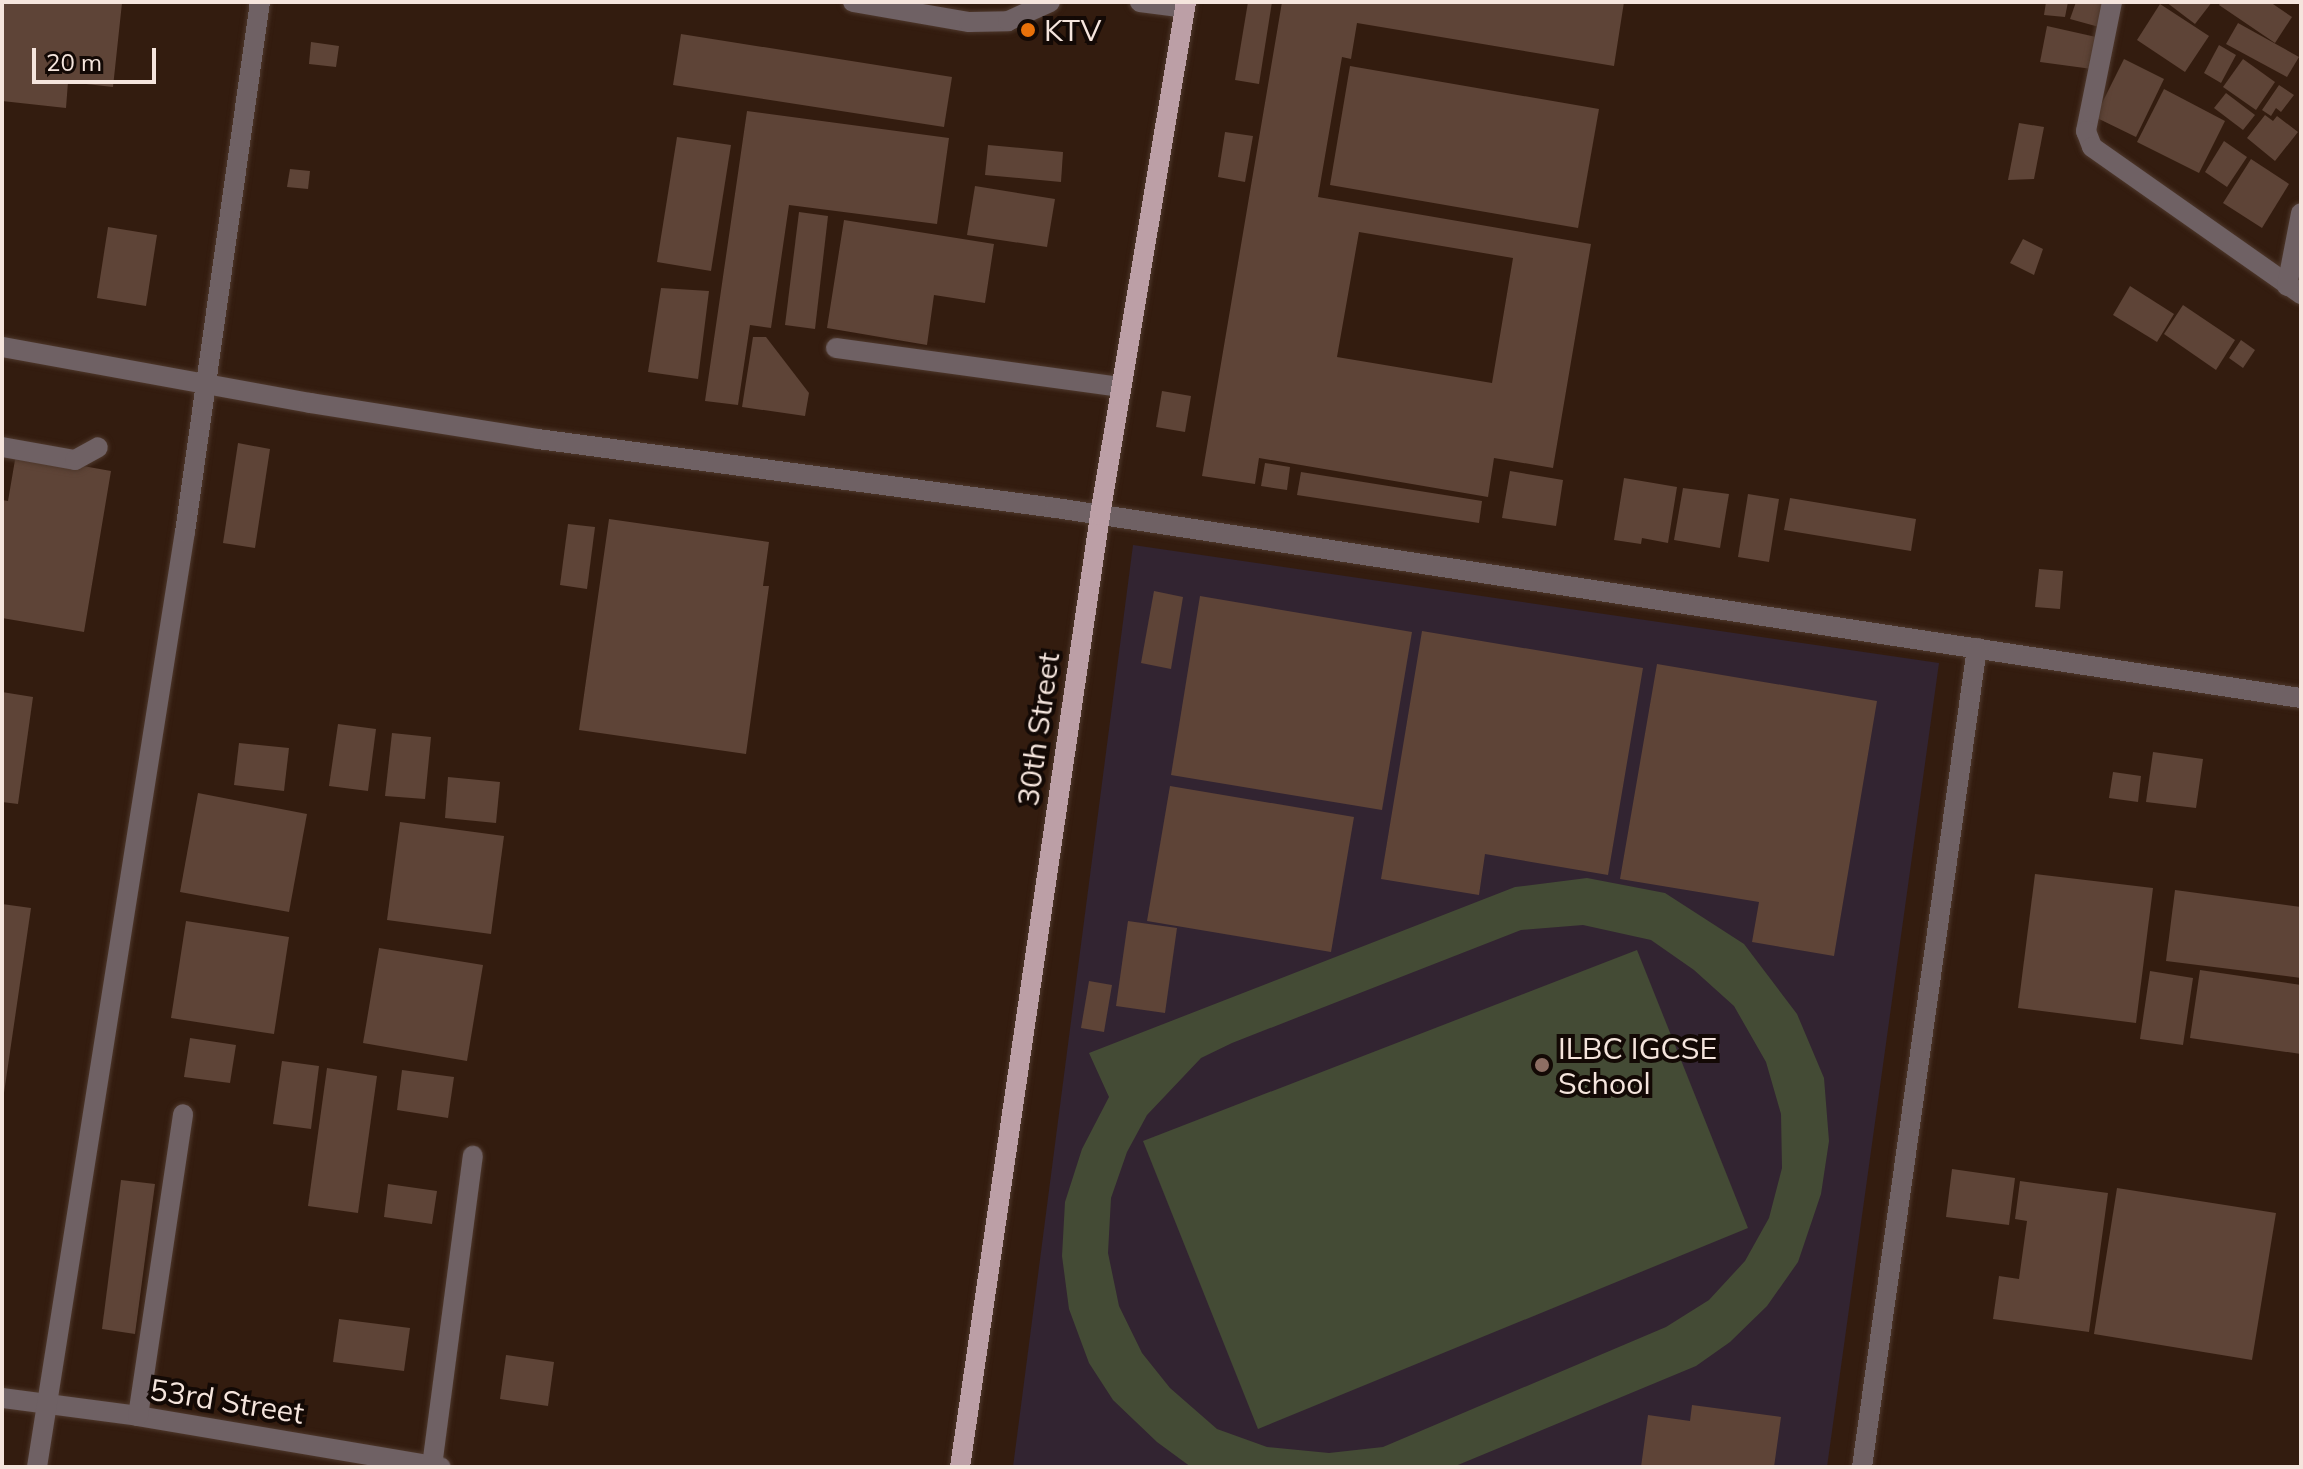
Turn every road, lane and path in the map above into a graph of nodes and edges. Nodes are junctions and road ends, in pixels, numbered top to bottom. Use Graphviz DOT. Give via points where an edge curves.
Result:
graph roads {
  1 [pos="260,2"];
  2 [pos="853,2"];
  3 [pos="1050,2"];
  4 [pos="1140,2"];
  5 [pos="2112,2"];
  6 [pos="1186,5"];
  7 [pos="2301,213"];
  8 [pos="2294,290"];
  9 [pos="2,347"];
  10 [pos="836,348"];
  11 [pos="204,383"];
  12 [pos="1120,387"];
  13 [pos="2,447"];
  14 [pos="98,447"];
  15 [pos="1100,515"];
  16 [pos="1977,648"];
  17 [pos="2301,698"];
  18 [pos="183,1114"];
  19 [pos="473,1156"];
  20 [pos="2,1398"];
  21 [pos="47,1405"];
  22 [pos="138,1416"];
  23 [pos="436,1466"];
  24 [pos="37,1467"];
  25 [pos="960,1467"];
  26 [pos="1862,1467"];
  1 -- 11 [label="street"];
  2 -- 3 [label="street" via="969,22 1008,21"];
  4 -- 6 [label="street"];
  5 -- 8 [label="street" via="2086,131 2092,147"];
  6 -- 12 [label="main road, 30th Street"];
  7 -- 8 [label="street"];
  9 -- 11 [label="street"];
  10 -- 12 [label="street"];
  11 -- 15 [label="street" via="538,439"];
  11 -- 21 [label="street"];
  12 -- 15 [label="main road, 30th Street"];
  13 -- 14 [label="street" via="75,460"];
  15 -- 16 [label="street"];
  15 -- 25 [label="main road, 30th Street"];
  16 -- 17 [label="street"];
  16 -- 26 [label="street"];
  18 -- 22 [label="street"];
  19 -- 23 [label="street"];
  20 -- 21 [label="street, 53rd Street"];
  21 -- 22 [label="street, 53rd Street"];
  21 -- 24 [label="street"];
  22 -- 23 [label="street, 53rd Street"];
}
